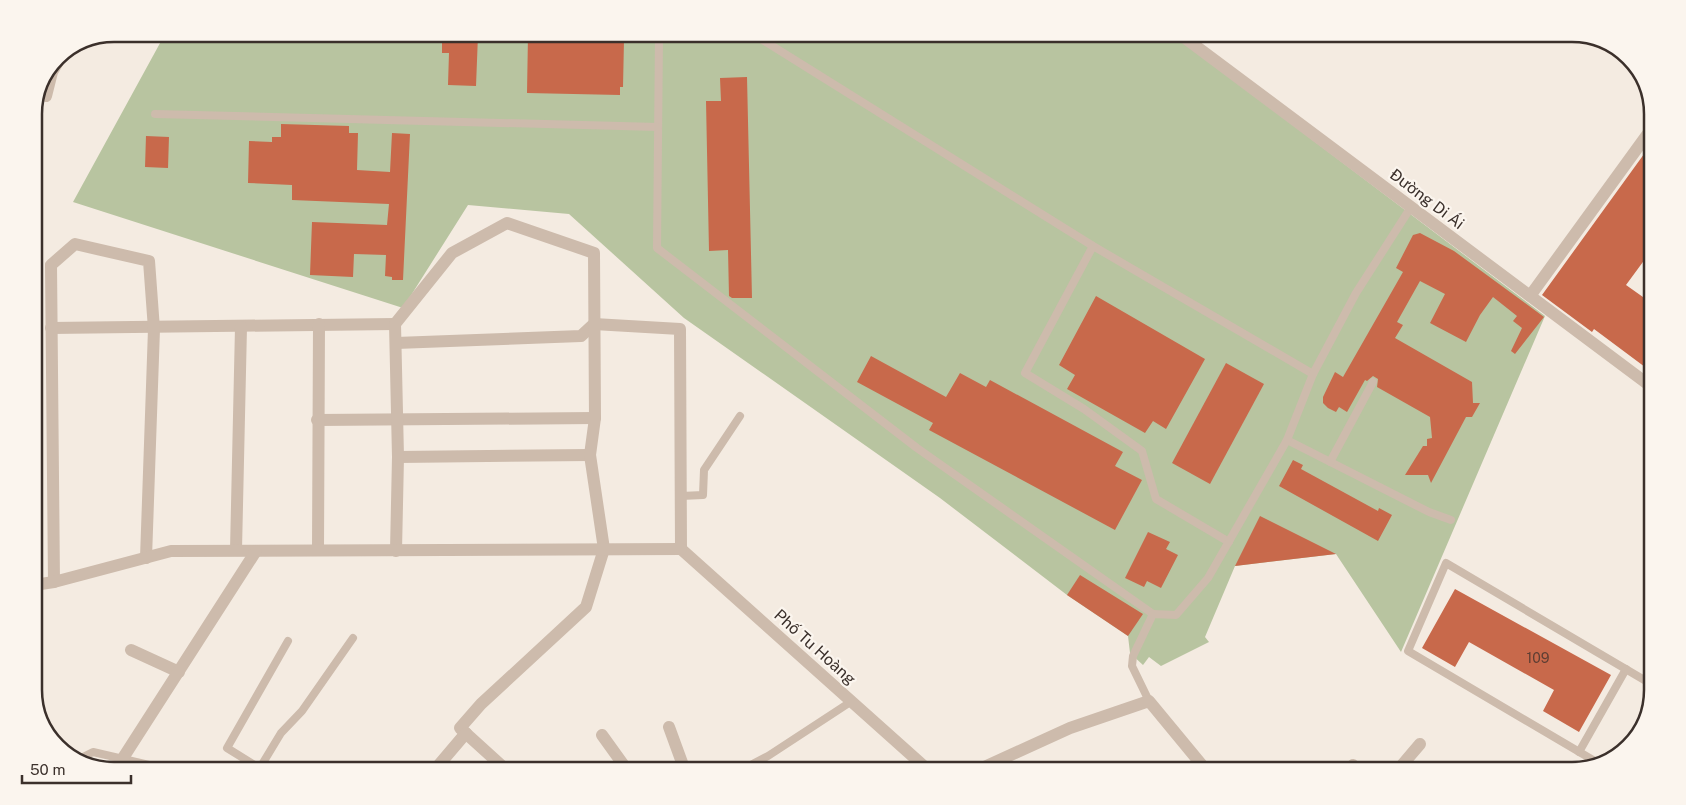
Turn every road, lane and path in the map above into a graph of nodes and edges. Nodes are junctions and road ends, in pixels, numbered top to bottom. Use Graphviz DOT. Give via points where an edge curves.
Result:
graph roads {
  1 [pos="659,42"];
  2 [pos="766,42"];
  3 [pos="1190,42"];
  4 [pos="48,89"];
  5 [pos="46,96"];
  6 [pos="155,114"];
  7 [pos="658,127"];
  8 [pos="1643,140"];
  9 [pos="1411,207"];
  10 [pos="1093,246"];
  11 [pos="1530,296"];
  12 [pos="319,324"];
  13 [pos="395,324"];
  14 [pos="594,324"];
  15 [pos="241,327"];
  16 [pos="51,328"];
  17 [pos="154,329"];
  18 [pos="396,342"];
  19 [pos="1313,374"];
  20 [pos="1643,381"];
  21 [pos="1374,382"];
  22 [pos="740,416"];
  23 [pos="595,418"];
  24 [pos="397,419"];
  25 [pos="317,420"];
  26 [pos="1287,440"];
  27 [pos="590,455"];
  28 [pos="398,457"];
  29 [pos="1330,462"];
  30 [pos="681,496"];
  31 [pos="1451,520"];
  32 [pos="1229,542"];
  33 [pos="318,549"];
  34 [pos="604,549"];
  35 [pos="681,549"];
  36 [pos="236,550"];
  37 [pos="256,551"];
  38 [pos="396,551"];
  39 [pos="146,558"];
  40 [pos="54,582"];
  41 [pos="43,584"];
  42 [pos="1153,614"];
  43 [pos="353,638"];
  44 [pos="288,641"];
  45 [pos="131,650"];
  46 [pos="1626,669"];
  47 [pos="179,672"];
  48 [pos="1644,680"];
  49 [pos="852,701"];
  50 [pos="1149,701"];
  51 [pos="669,727"];
  52 [pos="466,733"];
  53 [pos="602,735"];
  54 [pos="1420,744"];
  55 [pos="1579,752"];
  56 [pos="85,756"];
  57 [pos="1592,759"];
  58 [pos="122,761"];
  59 [pos="250,762"];
  60 [pos="263,762"];
  61 [pos="441,762"];
  62 [pos="498,762"];
  63 [pos="621,762"];
  64 [pos="682,762"];
  65 [pos="756,762"];
  66 [pos="920,762"];
  67 [pos="995,762"];
  68 [pos="1199,762"];
  69 [pos="1404,762"];
  1 -- 7 [label="lane"];
  2 -- 10 [label="lane"];
  3 -- 9 [label="street, Đường Di Ái"];
  4 -- 5 [label="street"];
  6 -- 7 [label="lane"];
  7 -- 42 [label="lane" via="657,248 917,448"];
  8 -- 11 [label="street"];
  9 -- 11 [label="street, Đường Di Ái"];
  9 -- 19 [label="lane" via="1356,293"];
  10 -- 19 [label="lane"];
  10 -- 32 [label="lane" via="1025,373 1084,409 1142,451 1156,499"];
  11 -- 20 [label="street, Đường Di Ái"];
  12 -- 13 [label="street"];
  12 -- 15 [label="street"];
  12 -- 25 [label="street"];
  13 -- 14 [label="street" via="452,253 507,222 594,253"];
  13 -- 18 [label="street"];
  14 -- 18 [label="street" via="581,336"];
  14 -- 23 [label="street"];
  14 -- 30 [label="street" via="680,329"];
  15 -- 17 [label="street"];
  15 -- 36 [label="street"];
  16 -- 17 [label="street"];
  16 -- 17 [label="street" via="51,265 75,244 149,261"];
  16 -- 40 [label="street"];
  17 -- 39 [label="street"];
  18 -- 24 [label="street"];
  19 -- 26 [label="lane"];
  21 -- 29 [label="lane"];
  22 -- 30 [label="lane" via="704,470 703,495"];
  23 -- 24 [label="street"];
  23 -- 27 [label="street"];
  24 -- 25 [label="street"];
  24 -- 28 [label="street"];
  25 -- 33 [label="street"];
  26 -- 29 [label="lane"];
  26 -- 32 [label="lane"];
  27 -- 28 [label="street"];
  27 -- 34 [label="street"];
  28 -- 38 [label="street"];
  29 -- 31 [label="lane"];
  30 -- 35 [label="street"];
  32 -- 42 [label="lane" via="1208,578 1176,615"];
  33 -- 37 [label="street"];
  33 -- 38 [label="street"];
  34 -- 35 [label="street"];
  34 -- 38 [label="street"];
  34 -- 52 [label="street" via="586,607 481,704 460,728"];
  35 -- 49 [label="street, Phố Tu Hoàng"];
  36 -- 37 [label="street"];
  36 -- 39 [label="street" via="170,551"];
  37 -- 47 [label="street"];
  39 -- 40 [label="street"];
  40 -- 41 [label="street"];
  42 -- 50 [label="lane" via="1133,656 1132,666"];
  43 -- 60 [label="lane" via="302,712 281,733"];
  44 -- 59 [label="lane" via="227,748"];
  45 -- 47 [label="street"];
  46 -- 48 [label="lane"];
  46 -- 55 [label="lane"];
  46 -- 55 [label="lane" via="1446,563 1408,651"];
  47 -- 58 [label="street"];
  49 -- 65 [label="lane"];
  49 -- 66 [label="street, Phố Tu Hoàng"];
  50 -- 67 [label="street" via="1070,728"];
  50 -- 68 [label="street"];
  51 -- 64 [label="street"];
  52 -- 61 [label="street"];
  52 -- 62 [label="street"];
  53 -- 63 [label="street"];
  54 -- 69 [label="street"];
  55 -- 57 [label="lane"];
  56 -- 58 [label="lane" via="93,752"];
}
